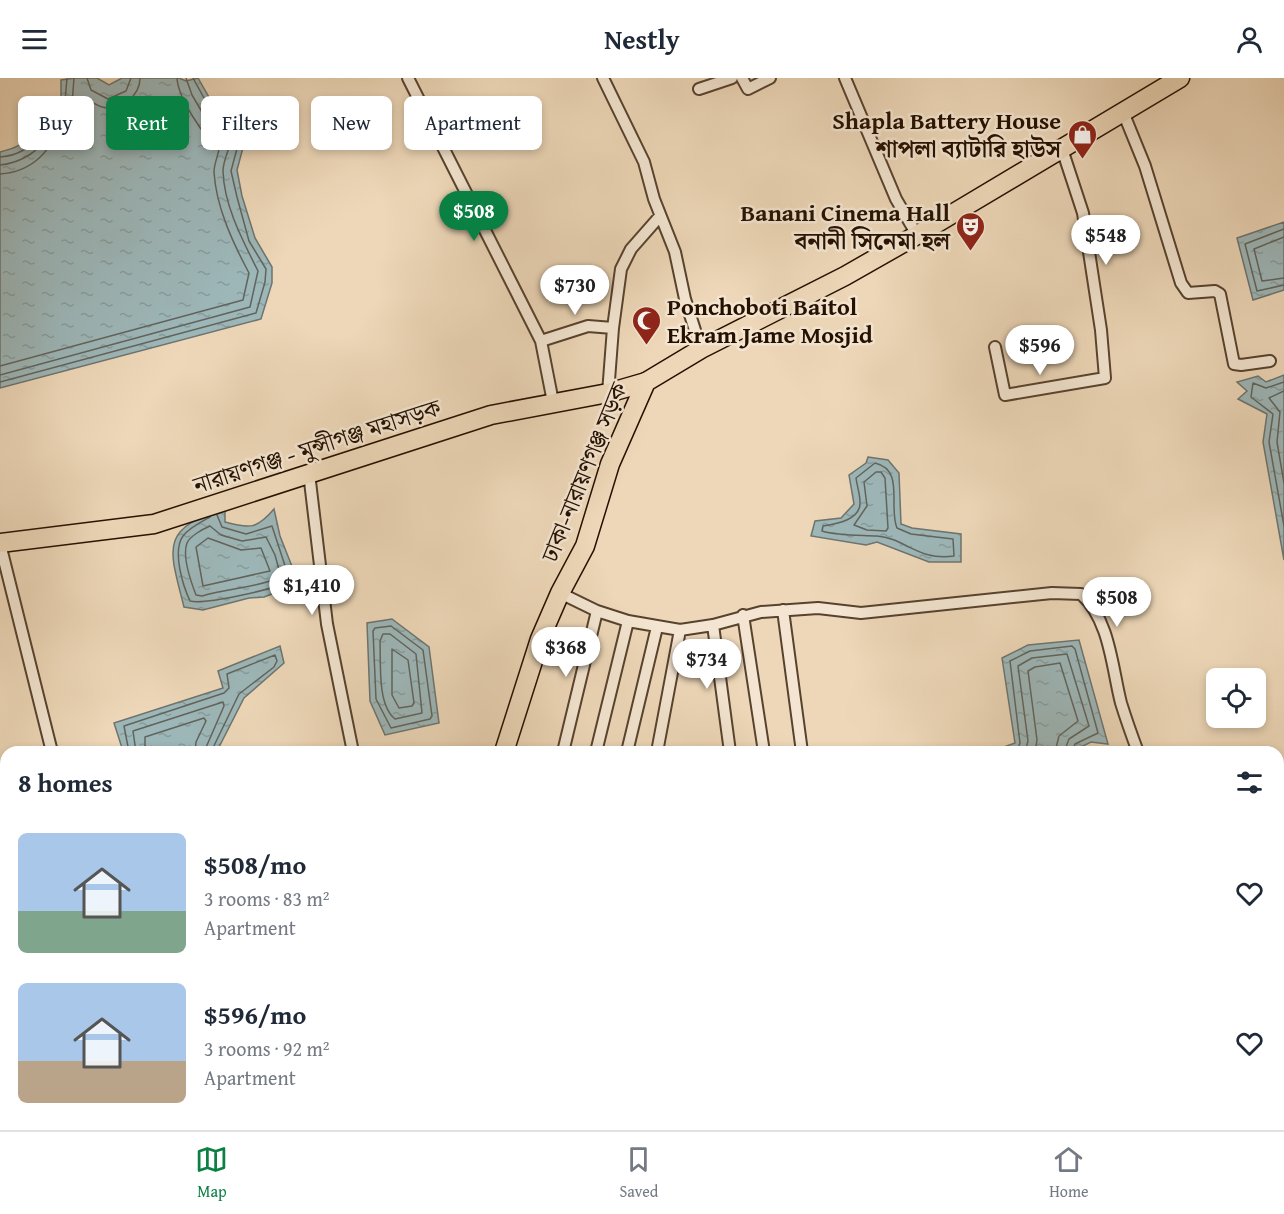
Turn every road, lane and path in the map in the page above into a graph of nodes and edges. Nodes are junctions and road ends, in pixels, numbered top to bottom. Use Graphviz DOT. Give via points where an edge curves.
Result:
graph roads {
  1 [pos="408,78"];
  2 [pos="603,78"];
  3 [pos="732,78"];
  4 [pos="742,78"];
  5 [pos="770,78"];
  6 [pos="844,78"];
  7 [pos="1179,78"];
  8 [pos="699,89"];
  9 [pos="1123,112"];
  10 [pos="1062,149"];
  11 [pos="660,216"];
  12 [pos="917,235"];
  13 [pos="613,328"];
  14 [pos="541,341"];
  15 [pos="995,347"];
  16 [pos="701,349"];
  17 [pos="1270,361"];
  18 [pos="646,382"];
  19 [pos="608,393"];
  20 [pos="553,402"];
  21 [pos="309,473"];
  22 [pos="0,543"];
  23 [pos="560,593"];
  24 [pos="783,610"];
  25 [pos="597,611"];
  26 [pos="743,615"];
  27 [pos="628,621"];
  28 [pos="713,625"];
  29 [pos="657,627"];
  30 [pos="680,630"];
  31 [pos="51,746"];
  32 [pos="351,746"];
  33 [pos="506,746"];
  34 [pos="564,746"];
  35 [pos="597,746"];
  36 [pos="628,746"];
  37 [pos="658,746"];
  38 [pos="729,746"];
  39 [pos="763,746"];
  40 [pos="801,746"];
  41 [pos="1136,746"];
  1 -- 14 [label="street"];
  2 -- 11 [label="street" via="640,151"];
  3 -- 8 [label="street"];
  4 -- 5 [label="street" via="748,89"];
  6 -- 12 [label="street" via="896,199"];
  7 -- 9 [label="main road, ঢাকা-নারায়ণগঞ্জ সড়ক"];
  9 -- 10 [label="main road, ঢাকা-নারায়ণগঞ্জ সড়ক"];
  9 -- 17 [label="street" via="1145,166 1181,283 1188,293 1220,294 1234,364"];
  10 -- 12 [label="main road, ঢাকা-নারায়ণগঞ্জ সড়ক"];
  10 -- 15 [label="street" via="1083,213 1105,378 1010,396 1002,391"];
  11 -- 13 [label="street" via="631,249 621,269"];
  11 -- 16 [label="street" via="675,252"];
  12 -- 16 [label="main road, ঢাকা-নারায়ণগঞ্জ সড়ক"];
  13 -- 14 [label="street" via="588,326"];
  13 -- 19 [label="street"];
  14 -- 20 [label="street"];
  16 -- 18 [label="main road, ঢাকা-নারায়ণগঞ্জ সড়ক"];
  18 -- 19 [label="main road, নারায়ণগঞ্জ - মুন্সীগঞ্জ মহাসড়ক"];
  18 -- 23 [label="main road, ঢাকা-নারায়ণগঞ্জ সড়ক" via="610,464 585,546"];
  19 -- 20 [label="main road, নারায়ণগঞ্জ - মুন্সীগঞ্জ মহাসড়ক"];
  20 -- 21 [label="main road, নারায়ণগঞ্জ - মুন্সীগঞ্জ মহাসড়ক" via="491,415"];
  21 -- 22 [label="main road, নারায়ণগঞ্জ - মুন্সীগঞ্জ মহাসড়ক" via="154,524"];
  21 -- 32 [label="street" via="327,624"];
  22 -- 31 [label="street"];
  23 -- 25 [label="street"];
  23 -- 33 [label="main road, ঢাকা-নারায়ণগঞ্জ সড়ক" via="540,639"];
  24 -- 26 [label="street"];
  24 -- 40 [label="street"];
  24 -- 41 [label="street" via="818,608 861,613 1052,593 1081,594 1109,647"];
  25 -- 27 [label="street"];
  25 -- 34 [label="street"];
  26 -- 28 [label="street"];
  26 -- 39 [label="street"];
  27 -- 29 [label="street"];
  27 -- 35 [label="street"];
  28 -- 30 [label="street"];
  28 -- 38 [label="street"];
  29 -- 30 [label="street"];
  29 -- 36 [label="street"];
  30 -- 37 [label="street"];
}
